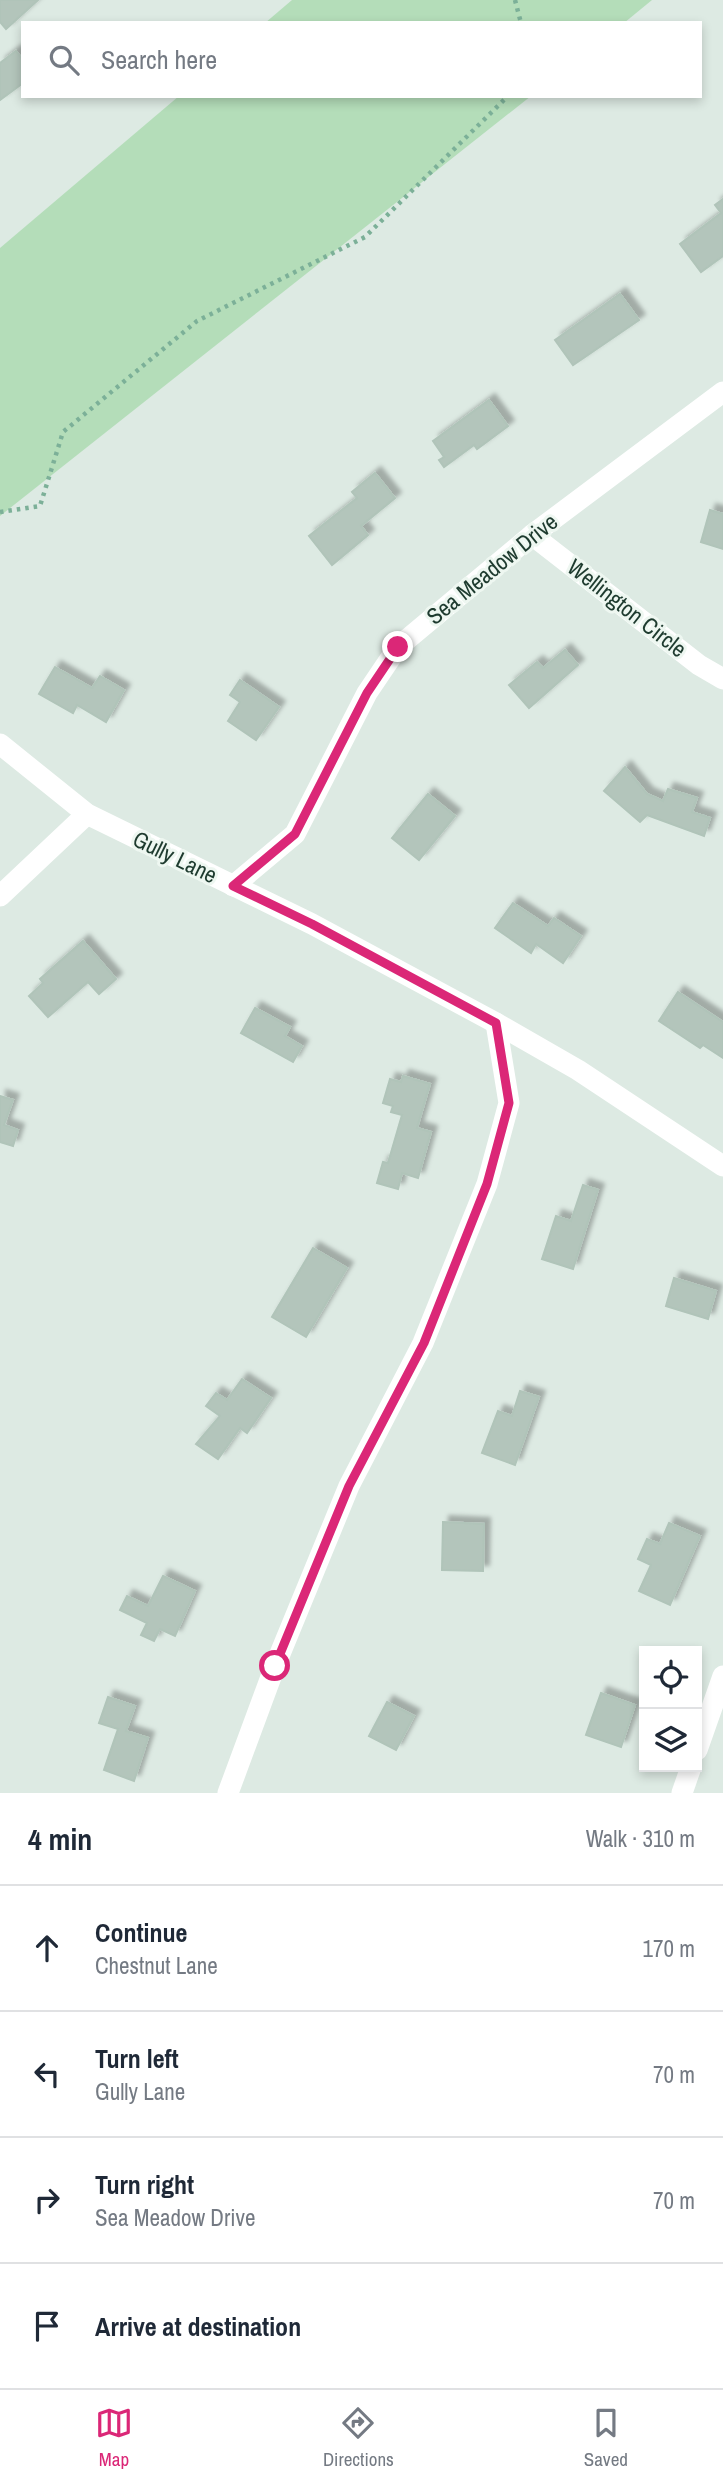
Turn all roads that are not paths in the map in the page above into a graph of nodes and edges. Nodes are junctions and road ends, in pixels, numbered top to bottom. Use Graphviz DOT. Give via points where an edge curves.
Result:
graph roads {
  1 [pos="723,392"];
  2 [pos="532,535"];
  3 [pos="723,679"];
  4 [pos="0,744"];
  5 [pos="87,814"];
  6 [pos="233,886"];
  7 [pos="0,896"];
  8 [pos="496,1023"];
  9 [pos="723,1166"];
  10 [pos="723,1676"];
  11 [pos="702,1736"];
  12 [pos="689,1772"];
  13 [pos="228,1793"];
  14 [pos="682,1793"];
  1 -- 2 [label="street, Sea Meadow Drive"];
  2 -- 3 [label="street, Wellington Circle"];
  2 -- 6 [label="street, Sea Meadow Drive" via="398,647 367,693 295,834"];
  4 -- 5 [label="street, Gully Lane"];
  5 -- 6 [label="street, Gully Lane"];
  5 -- 7 [label="street"];
  6 -- 8 [label="street, Gully Lane"];
  8 -- 9 [label="street, Gully Lane" via="578,1070"];
  8 -- 13 [label="street" via="509,1103 487,1184 424,1343 349,1486"];
  10 -- 11 [label="street"];
  12 -- 14 [label="street"];
}
